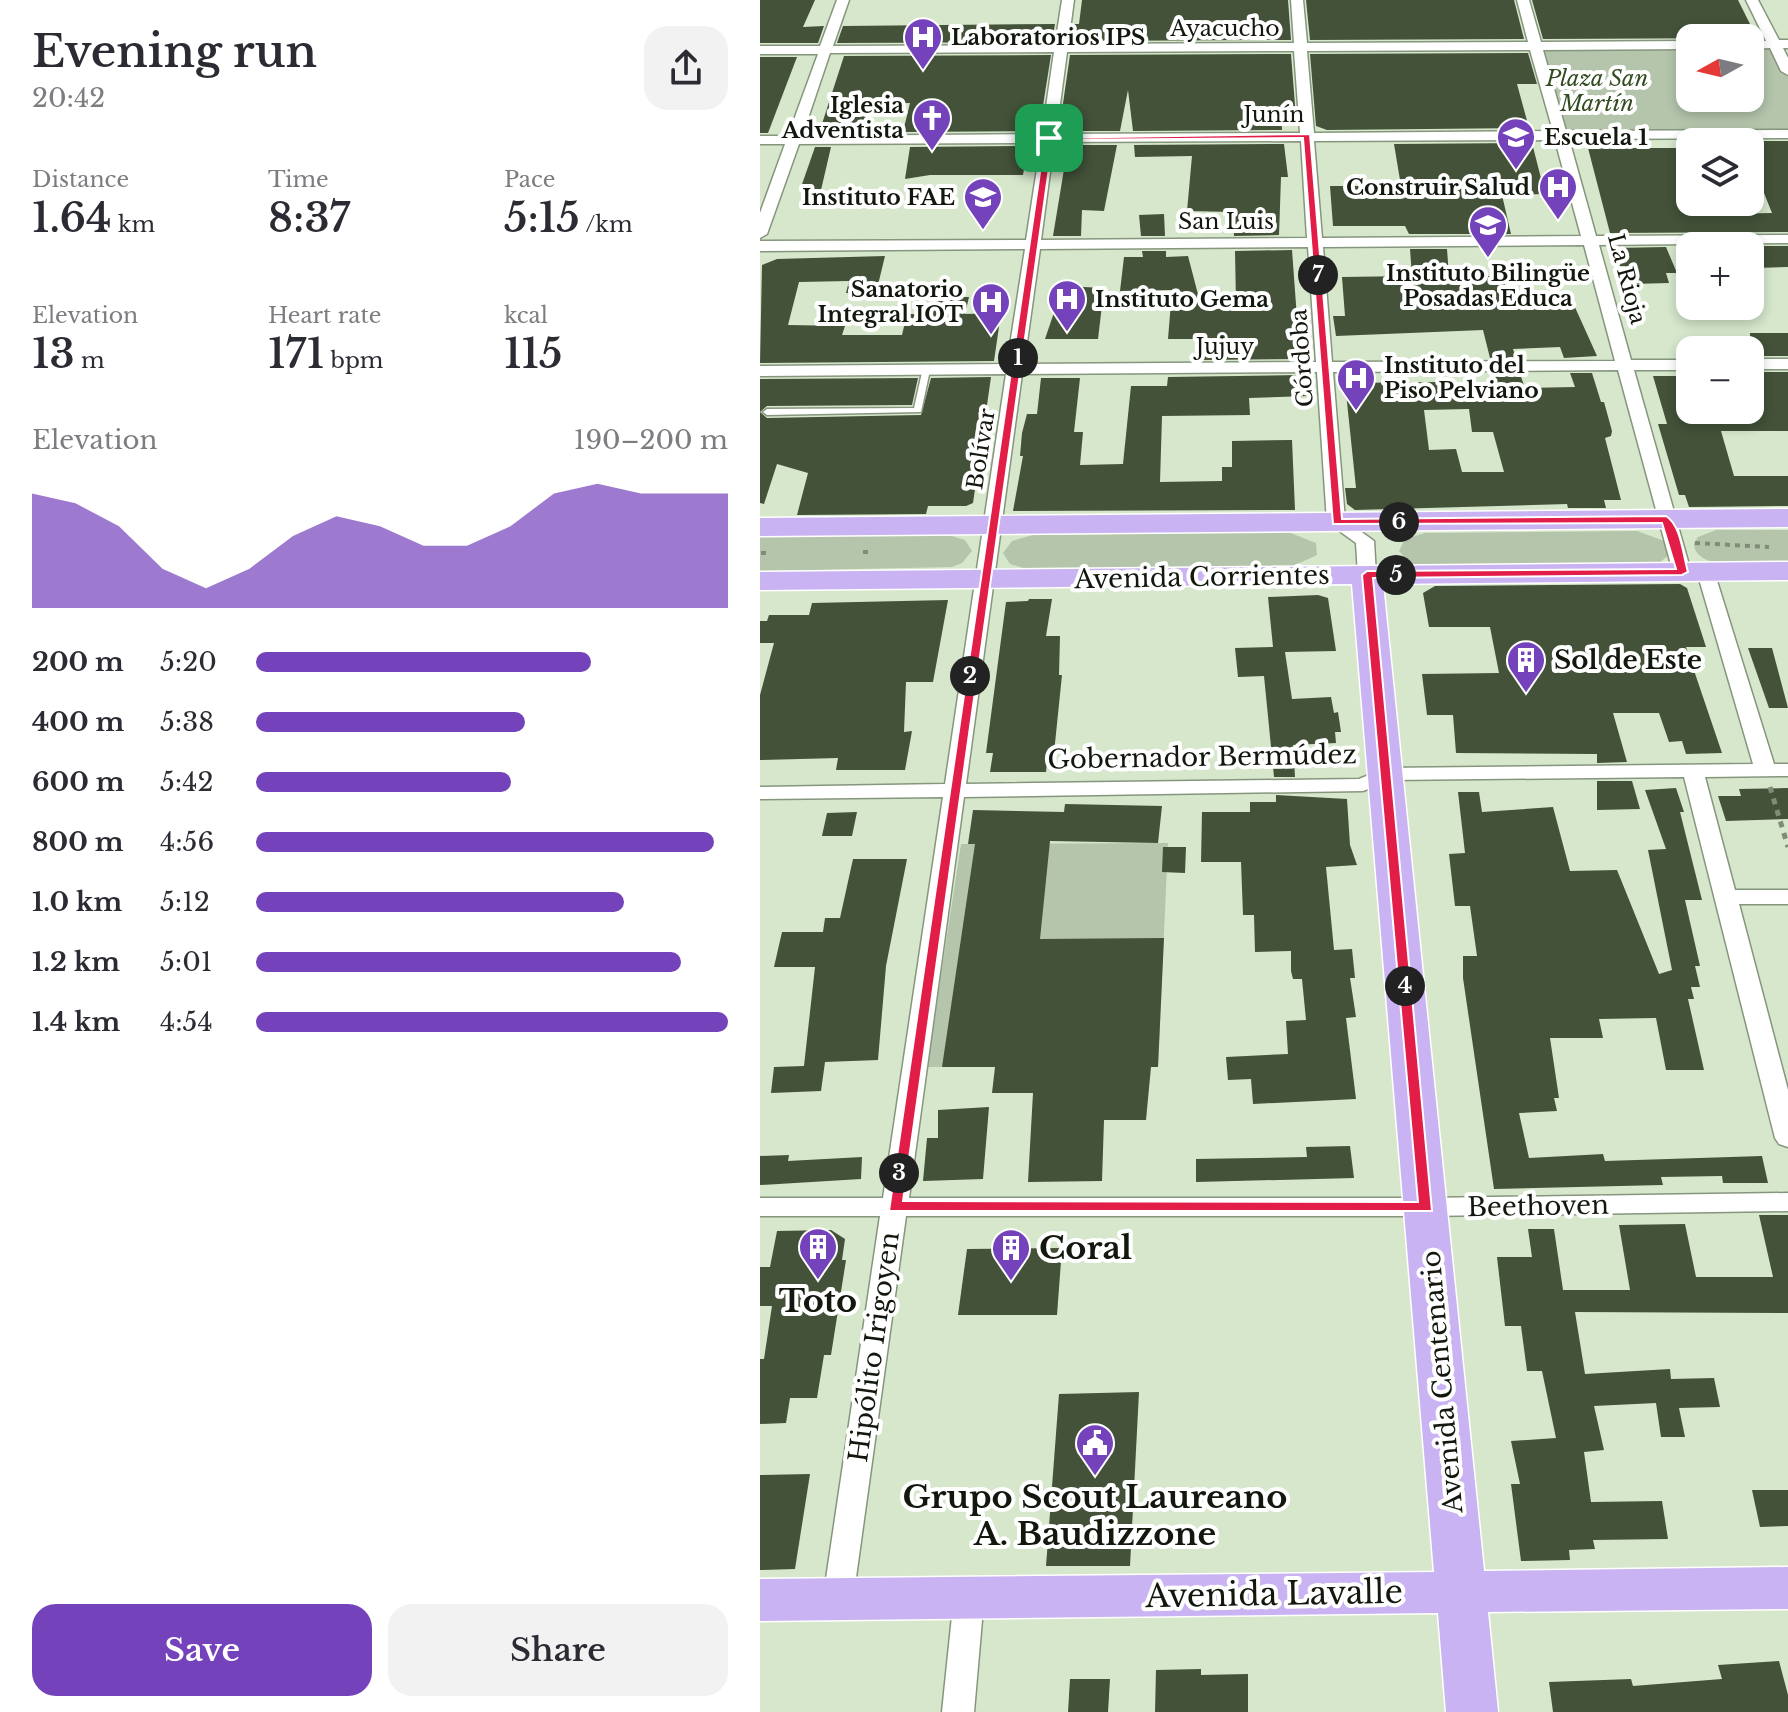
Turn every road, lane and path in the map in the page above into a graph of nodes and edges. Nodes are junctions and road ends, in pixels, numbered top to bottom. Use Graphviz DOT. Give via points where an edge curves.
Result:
graph roads {
  1 [pos="843,0"];
  2 [pos="1068,0"];
  3 [pos="1297,0"];
  4 [pos="1523,0"];
  5 [pos="1752,0"];
  6 [pos="1781,44"];
  7 [pos="1676,45"];
  8 [pos="1536,46"];
  9 [pos="1301,48"];
  10 [pos="1061,49"];
  11 [pos="760,50"];
  12 [pos="825,50"];
  13 [pos="1788,71"];
  14 [pos="1561,134"];
  15 [pos="1788,134"];
  16 [pos="1307,136"];
  17 [pos="1049,138"];
  18 [pos="795,139"];
  19 [pos="760,140"];
  20 [pos="760,234"];
  21 [pos="1788,239"];
  22 [pos="1592,241"];
  23 [pos="1315,243"];
  24 [pos="1035,244"];
  25 [pos="760,246"];
  26 [pos="1764,364"];
  27 [pos="1788,364"];
  28 [pos="1626,365"];
  29 [pos="1676,365"];
  30 [pos="1325,367"];
  31 [pos="926,370"];
  32 [pos="1016,370"];
  33 [pos="760,371"];
  34 [pos="767,412"];
  35 [pos="1788,518"];
  36 [pos="1336,522"];
  37 [pos="992,525"];
  38 [pos="1694,549"];
  39 [pos="863,552"];
  40 [pos="873,552"];
  41 [pos="763,554"];
  42 [pos="1780,559"];
  43 [pos="1367,575"];
  44 [pos="984,579"];
  45 [pos="1765,770"];
  46 [pos="1788,770"];
  47 [pos="1693,771"];
  48 [pos="1386,774"];
  49 [pos="954,791"];
  50 [pos="760,793"];
  51 [pos="1788,847"];
  52 [pos="1726,897"];
  53 [pos="1788,897"];
  54 [pos="1788,1138"];
  55 [pos="1788,1202"];
  56 [pos="760,1207"];
  57 [pos="894,1207"];
  58 [pos="1426,1207"];
  59 [pos="1788,1588"];
  60 [pos="1462,1592"];
  61 [pos="969,1597"];
  62 [pos="838,1599"];
  63 [pos="760,1600"];
  64 [pos="958,1712"];
  65 [pos="1472,1712"];
  1 -- 12 [label="street"];
  2 -- 10 [label="street, Bolívar"];
  3 -- 9 [label="street, Córdoba"];
  4 -- 8 [label="street, La Rioja"];
  5 -- 6 [label="street"];
  6 -- 13 [label="street"];
  7 -- 8 [label="street, Ayacucho"];
  8 -- 9 [label="street, Ayacucho"];
  8 -- 14 [label="street, La Rioja"];
  9 -- 10 [label="street, Ayacucho"];
  9 -- 16 [label="street, Córdoba"];
  10 -- 12 [label="street, Ayacucho"];
  10 -- 17 [label="street, Bolívar"];
  11 -- 12 [label="street, Ayacucho"];
  12 -- 18 [label="street"];
  14 -- 15 [label="street, Junín"];
  14 -- 16 [label="street, Junín"];
  14 -- 22 [label="street, La Rioja"];
  16 -- 17 [label="street, Junín"];
  16 -- 23 [label="street, Córdoba"];
  17 -- 18 [label="street, Junín"];
  17 -- 24 [label="street, Bolívar"];
  18 -- 19 [label="street, Junín"];
  18 -- 20 [label="street"];
  21 -- 22 [label="street, San Luis"];
  22 -- 23 [label="street, San Luis"];
  22 -- 28 [label="street, La Rioja"];
  23 -- 24 [label="street, San Luis"];
  23 -- 30 [label="street, Córdoba"];
  24 -- 25 [label="street, San Luis"];
  24 -- 32 [label="street, Bolívar"];
  26 -- 27 [label="street"];
  28 -- 29 [label="street, Jujuy"];
  28 -- 30 [label="street, Jujuy"];
  28 -- 38 [label="street, La Rioja"];
  30 -- 32 [label="street, Jujuy"];
  30 -- 36 [label="street, Córdoba"];
  31 -- 32 [label="street, Jujuy"];
  31 -- 33 [label="street, Jujuy"];
  31 -- 34 [label="lane" via="918,410"];
  32 -- 37 [label="street, Bolívar"];
  35 -- 38 [label="main road, Avenida Corrientes"];
  36 -- 37 [label="main road, Avenida Corrientes"];
  36 -- 38 [label="main road, Avenida Corrientes"];
  36 -- 43 [label="street" via="1365,541"];
  37 -- 41 [label="main road, Avenida Corrientes"];
  37 -- 44 [label="street, Hipólito Irigoyen"];
  38 -- 42 [label="main road, Avenida Corrientes"];
  38 -- 42 [label="path"];
  38 -- 43 [label="main road, Avenida Corrientes"];
  38 -- 45 [label="street, La Rioja"];
  39 -- 40 [label="path"];
  41 -- 44 [label="main road, Avenida Corrientes"];
  43 -- 44 [label="main road, Avenida Corrientes"];
  43 -- 48 [label="main road, Avenida Centenario"];
  44 -- 49 [label="street, Hipólito Irigoyen"];
  45 -- 46 [label="street, Gobernador Bermúdez"];
  45 -- 47 [label="street, Gobernador Bermúdez"];
  45 -- 51 [label="path"];
  47 -- 48 [label="street, Gobernador Bermúdez"];
  47 -- 52 [label="street"];
  48 -- 49 [label="street, Gobernador Bermúdez" via="1363,785"];
  48 -- 58 [label="main road, Avenida Centenario"];
  49 -- 50 [label="street, Gobernador Bermúdez"];
  49 -- 57 [label="street, Hipólito Irigoyen"];
  52 -- 53 [label="street"];
  52 -- 54 [label="street"];
  55 -- 58 [label="street, Beethoven"];
  56 -- 57 [label="street, Beethoven"];
  57 -- 58 [label="street, Beethoven"];
  57 -- 62 [label="street, Hipólito Irigoyen"];
  58 -- 60 [label="main road, Avenida Centenario"];
  59 -- 60 [label="main road, Avenida Lavalle"];
  60 -- 61 [label="main road, Avenida Lavalle"];
  60 -- 65 [label="main road, Avenida Centenario"];
  61 -- 62 [label="main road, Avenida Lavalle"];
  61 -- 64 [label="street"];
  62 -- 63 [label="main road, Avenida Lavalle"];
}
